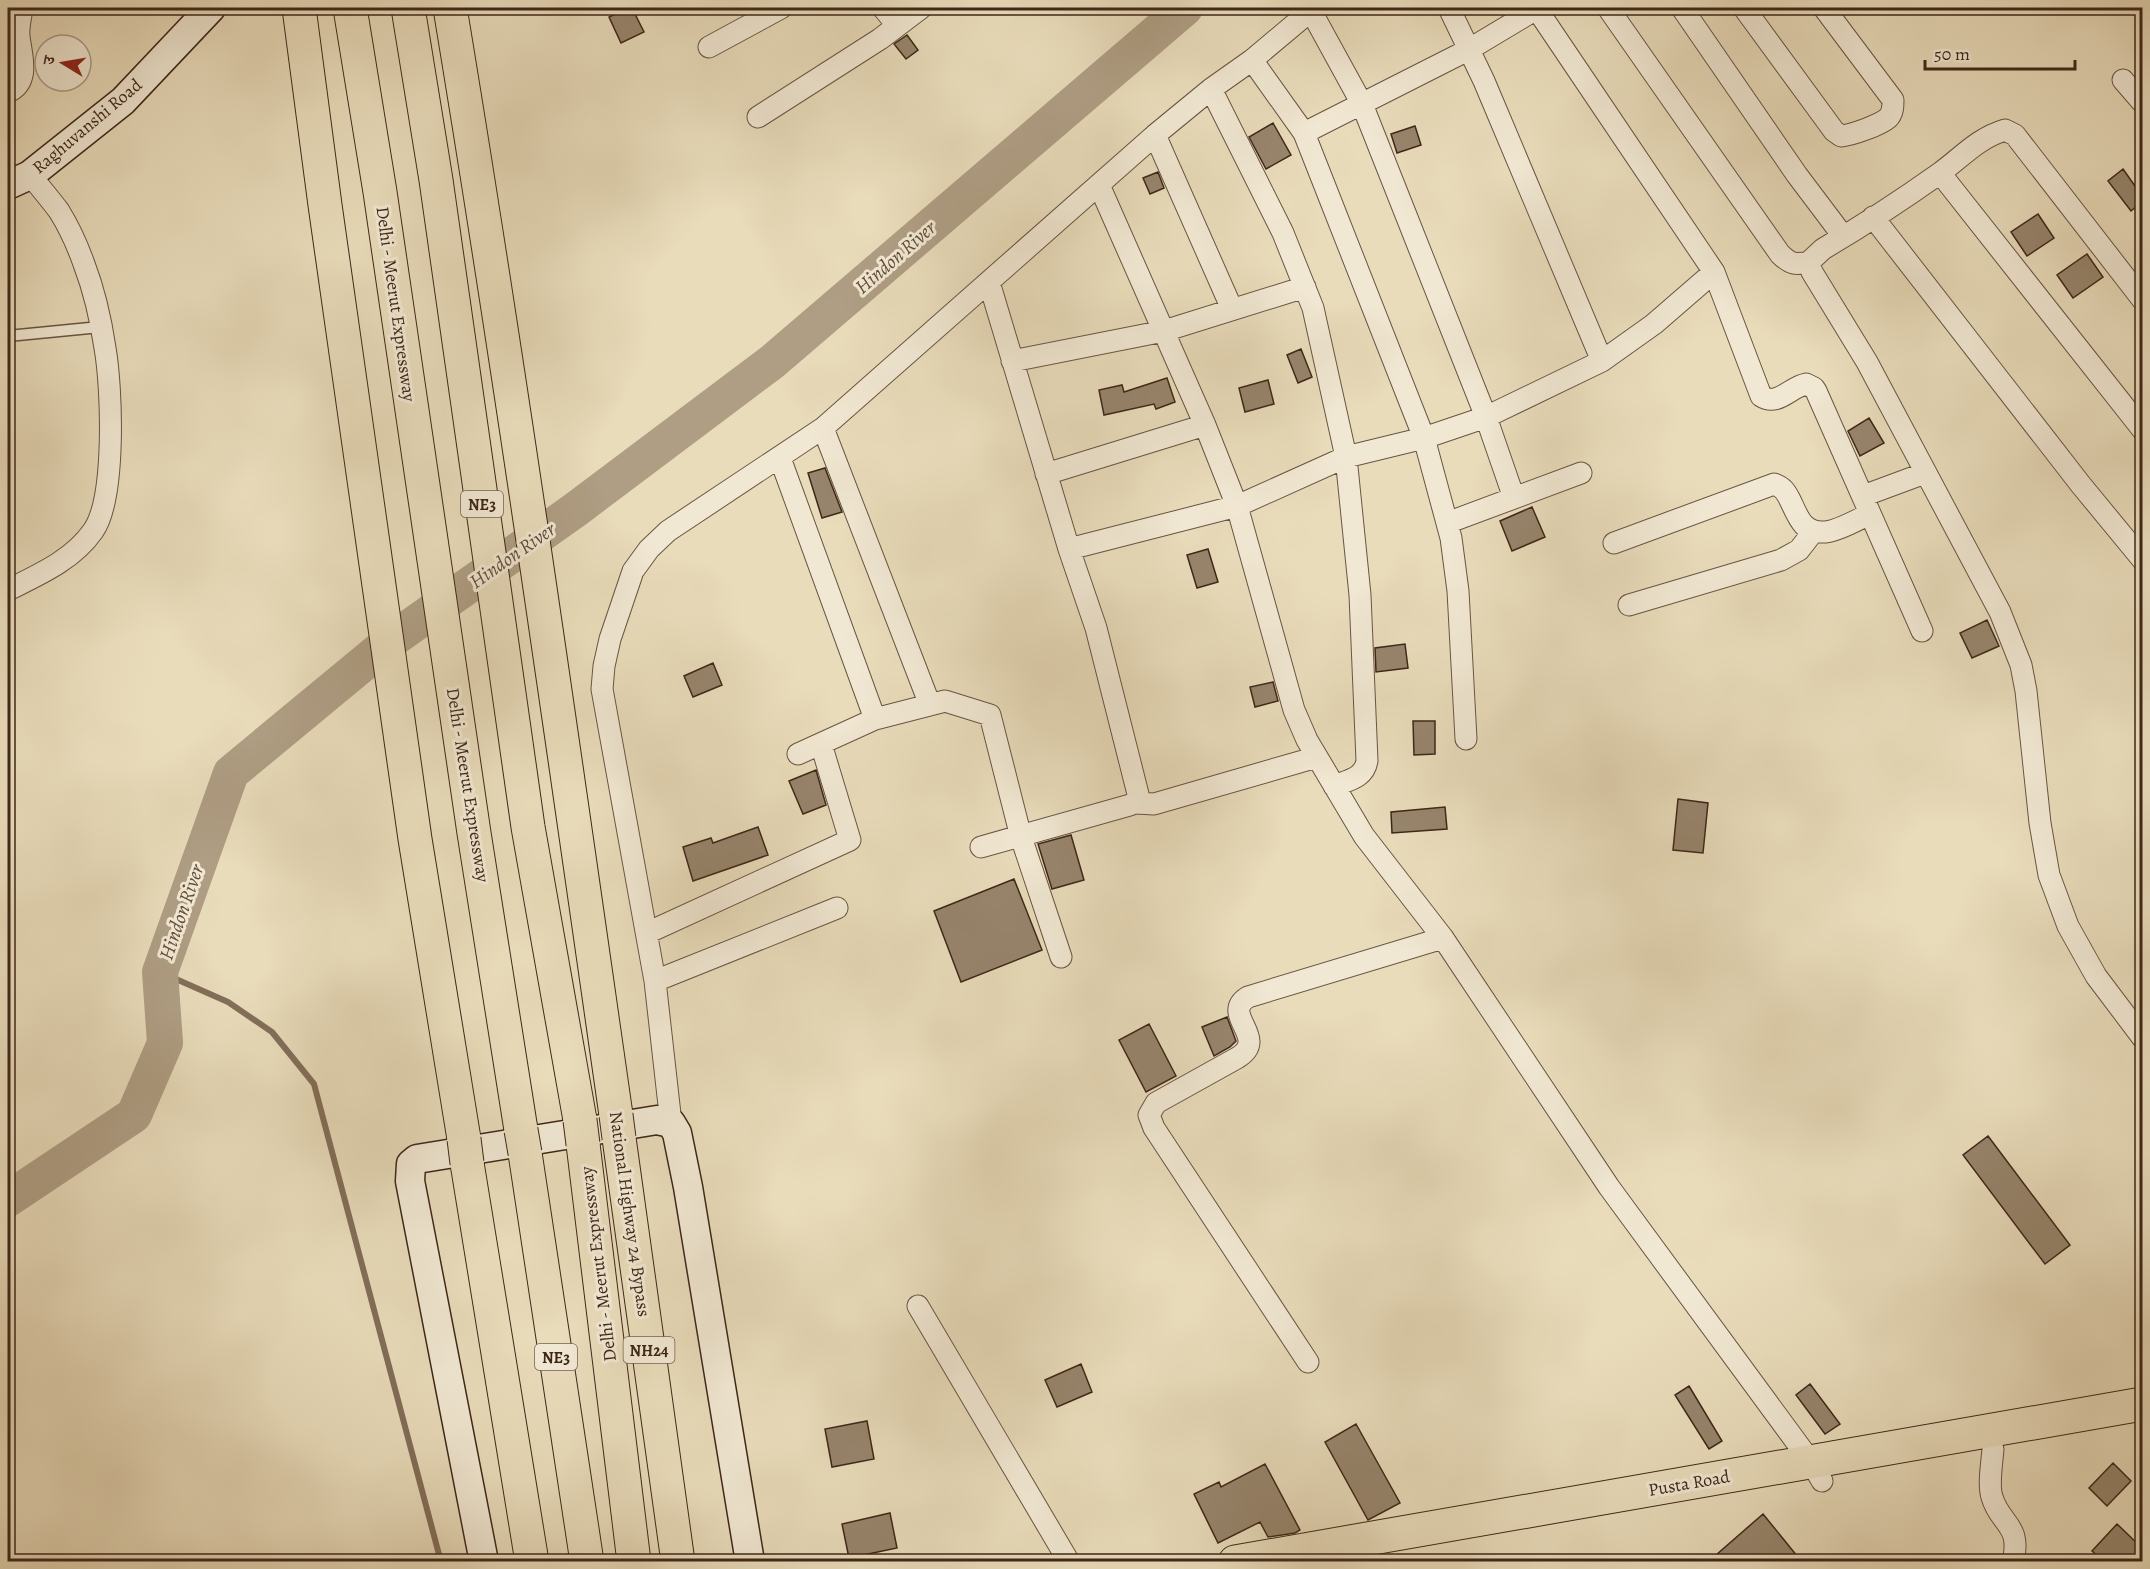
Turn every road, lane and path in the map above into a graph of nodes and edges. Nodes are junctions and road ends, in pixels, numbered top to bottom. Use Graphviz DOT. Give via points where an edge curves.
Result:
graph roads {
  1 [pos="22,8"];
  2 [pos="211,8"];
  3 [pos="299,8"];
  4 [pos="350,8"];
  5 [pos="408,8"];
  6 [pos="450,8"];
  7 [pos="781,8"];
  8 [pos="883,8"];
  9 [pos="921,8"];
  10 [pos="1449,8"];
  11 [pos="1537,8"];
  12 [pos="1608,8"];
  13 [pos="1682,8"];
  14 [pos="1744,8"];
  15 [pos="1824,8"];
  16 [pos="1312,9"];
  17 [pos="897,25"];
  18 [pos="709,47"];
  19 [pos="1468,50"];
  20 [pos="1252,60"];
  21 [pos="2123,80"];
  22 [pos="1211,89"];
  23 [pos="8,92"];
  24 [pos="2142,102"];
  25 [pos="1362,104"];
  26 [pos="758,117"];
  27 [pos="1304,133"];
  28 [pos="1155,135"];
  29 [pos="1941,173"];
  30 [pos="19,180"];
  31 [pos="1099,185"];
  32 [pos="1873,217"];
  33 [pos="1843,236"];
  34 [pos="1809,262"];
  35 [pos="1714,272"];
  36 [pos="989,282"];
  37 [pos="1305,287"];
  38 [pos="2142,299"];
  39 [pos="1232,309"];
  40 [pos="100,327"];
  41 [pos="1164,331"];
  42 [pos="8,336"];
  43 [pos="1012,361"];
  44 [pos="1602,361"];
  45 [pos="1486,417"];
  46 [pos="1205,425"];
  47 [pos="823,428"];
  48 [pos="2142,429"];
  49 [pos="1424,438"];
  50 [pos="1346,457"];
  51 [pos="780,458"];
  52 [pos="1926,472"];
  53 [pos="1581,473"];
  54 [pos="1046,474"];
  55 [pos="1514,498"];
  56 [pos="1867,505"];
  57 [pos="1237,506"];
  58 [pos="1447,523"];
  59 [pos="1814,532"];
  60 [pos="1614,543"];
  61 [pos="1070,549"];
  62 [pos="2142,559"];
  63 [pos="8,590"];
  64 [pos="1629,605"];
  65 [pos="1922,631"];
  66 [pos="930,705"];
  67 [pos="875,719"];
  68 [pos="1466,739"];
  69 [pos="821,744"];
  70 [pos="798,754"];
  71 [pos="1317,757"];
  72 [pos="1334,786"];
  73 [pos="1136,803"];
  74 [pos="1021,837"];
  75 [pos="981,847"];
  76 [pos="837,908"];
  77 [pos="647,933"];
  78 [pos="1443,938"];
  79 [pos="1061,957"];
  80 [pos="655,981"];
  81 [pos="2142,1037"];
  82 [pos="671,1123"];
  83 [pos="918,1306"];
  84 [pos="1308,1362"];
  85 [pos="2142,1404"];
  86 [pos="2142,1423"];
  87 [pos="1993,1449"];
  88 [pos="1816,1471"];
  89 [pos="484,1562"];
  90 [pos="532,1562"];
  91 [pos="587,1562"];
  92 [pos="634,1562"];
  93 [pos="678,1562"];
  94 [pos="750,1562"];
  95 [pos="1069,1562"];
  96 [pos="1235,1562"];
  97 [pos="1346,1562"];
  98 [pos="2013,1562"];
  1 -- 23 [label="street" via="19,34 23,70 16,86"];
  2 -- 30 [label="street, Raghuvanshi Road" via="123,101"];
  3 -- 90 [label="main road" via="415,839"];
  4 -- 91 [label="main road, Delhi - Meerut Expressway / NE3"];
  5 -- 92 [label="main road, Delhi - Meerut Expressway / NE3" via="528,827 582,1132"];
  6 -- 93 [label="main road, National Highway 24 Bypass / NH24" via="576,827"];
  7 -- 18 [label="street"];
  8 -- 17 [label="street"];
  9 -- 17 [label="street"];
  10 -- 19 [label="street"];
  11 -- 19 [label="street"];
  11 -- 35 [label="street"];
  12 -- 34 [label="street" via="1780,254 1797,265"];
  13 -- 33 [label="street"];
  14 -- 15 [label="street" via="1834,131 1841,136 1854,134 1887,118 1893,100"];
  16 -- 20 [label="street"];
  16 -- 25 [label="street"];
  17 -- 26 [label="street"];
  19 -- 25 [label="street"];
  19 -- 44 [label="street"];
  20 -- 22 [label="street"];
  20 -- 27 [label="street"];
  21 -- 24 [label="street"];
  22 -- 28 [label="street"];
  22 -- 37 [label="street" via="1284,233"];
  25 -- 27 [label="street"];
  25 -- 45 [label="street"];
  27 -- 49 [label="street"];
  28 -- 31 [label="street"];
  28 -- 39 [label="street"];
  29 -- 32 [label="street"];
  29 -- 38 [label="street" via="1992,134 2005,130 2015,135"];
  29 -- 48 [label="street"];
  30 -- 40 [label="street" via="59,212 85,265"];
  31 -- 36 [label="street"];
  31 -- 41 [label="street"];
  32 -- 33 [label="street"];
  32 -- 62 [label="street"];
  33 -- 34 [label="street"];
  34 -- 52 [label="street"];
  35 -- 44 [label="street" via="1654,324"];
  35 -- 56 [label="street" via="1761,396 1774,400 1802,384 1814,388"];
  36 -- 43 [label="street"];
  36 -- 47 [label="street"];
  37 -- 39 [label="street"];
  37 -- 50 [label="street"];
  39 -- 41 [label="street"];
  40 -- 42 [label="lane"];
  40 -- 63 [label="street" via="106,349 110,413 107,491 100,518 74,551"];
  41 -- 43 [label="street"];
  41 -- 46 [label="street"];
  43 -- 54 [label="street"];
  44 -- 45 [label="street"];
  45 -- 49 [label="street"];
  45 -- 55 [label="street"];
  46 -- 54 [label="street"];
  46 -- 57 [label="street"];
  47 -- 51 [label="street"];
  47 -- 66 [label="street"];
  49 -- 50 [label="street"];
  49 -- 58 [label="street"];
  50 -- 57 [label="street"];
  50 -- 72 [label="street" via="1360,595 1367,761 1361,775"];
  51 -- 67 [label="street"];
  51 -- 77 [label="street" via="668,531 649,549 633,571 610,639 603,689"];
  52 -- 56 [label="street"];
  52 -- 81 [label="street" via="2000,612 2021,665 2049,875 2068,926 2096,976"];
  53 -- 55 [label="street"];
  54 -- 61 [label="street"];
  55 -- 58 [label="street"];
  56 -- 59 [label="street" via="1829,531"];
  56 -- 65 [label="street"];
  57 -- 61 [label="street"];
  57 -- 71 [label="street" via="1294,710"];
  58 -- 68 [label="street" via="1458,591"];
  59 -- 60 [label="street" via="1803,524 1783,488 1774,484"];
  59 -- 64 [label="street" via="1798,550 1781,560"];
  61 -- 73 [label="street" via="1096,628 1135,776"];
  66 -- 67 [label="street"];
  66 -- 74 [label="street" via="945,700 990,715"];
  67 -- 69 [label="street"];
  69 -- 70 [label="street"];
  69 -- 77 [label="street" via="850,840"];
  71 -- 72 [label="street"];
  71 -- 73 [label="street" via="1154,804"];
  72 -- 78 [label="street" via="1364,836"];
  73 -- 74 [label="street"];
  74 -- 75 [label="street"];
  74 -- 79 [label="street"];
  76 -- 80 [label="street"];
  77 -- 80 [label="street"];
  78 -- 84 [label="street" via="1248,997 1237,1009 1250,1045 1247,1050 1156,1103 1149,1115"];
  78 -- 88 [label="street" via="1610,1187"];
  80 -- 82 [label="street"];
  82 -- 89 [label="street" via="657,1120 437,1155 415,1159 411,1164 413,1193"];
  82 -- 94 [label="street" via="677,1133 688,1186"];
  83 -- 95 [label="street"];
  85 -- 88 [label="main road, Pusta Road"];
  86 -- 87 [label="main road, Pusta Road"];
  87 -- 88 [label="main road, Pusta Road"];
  87 -- 98 [label="street" via="1991,1495 2012,1527 2016,1542"];
  88 -- 96 [label="main road, Pusta Road"];
  88 -- 97 [label="main road, Pusta Road"];
}
